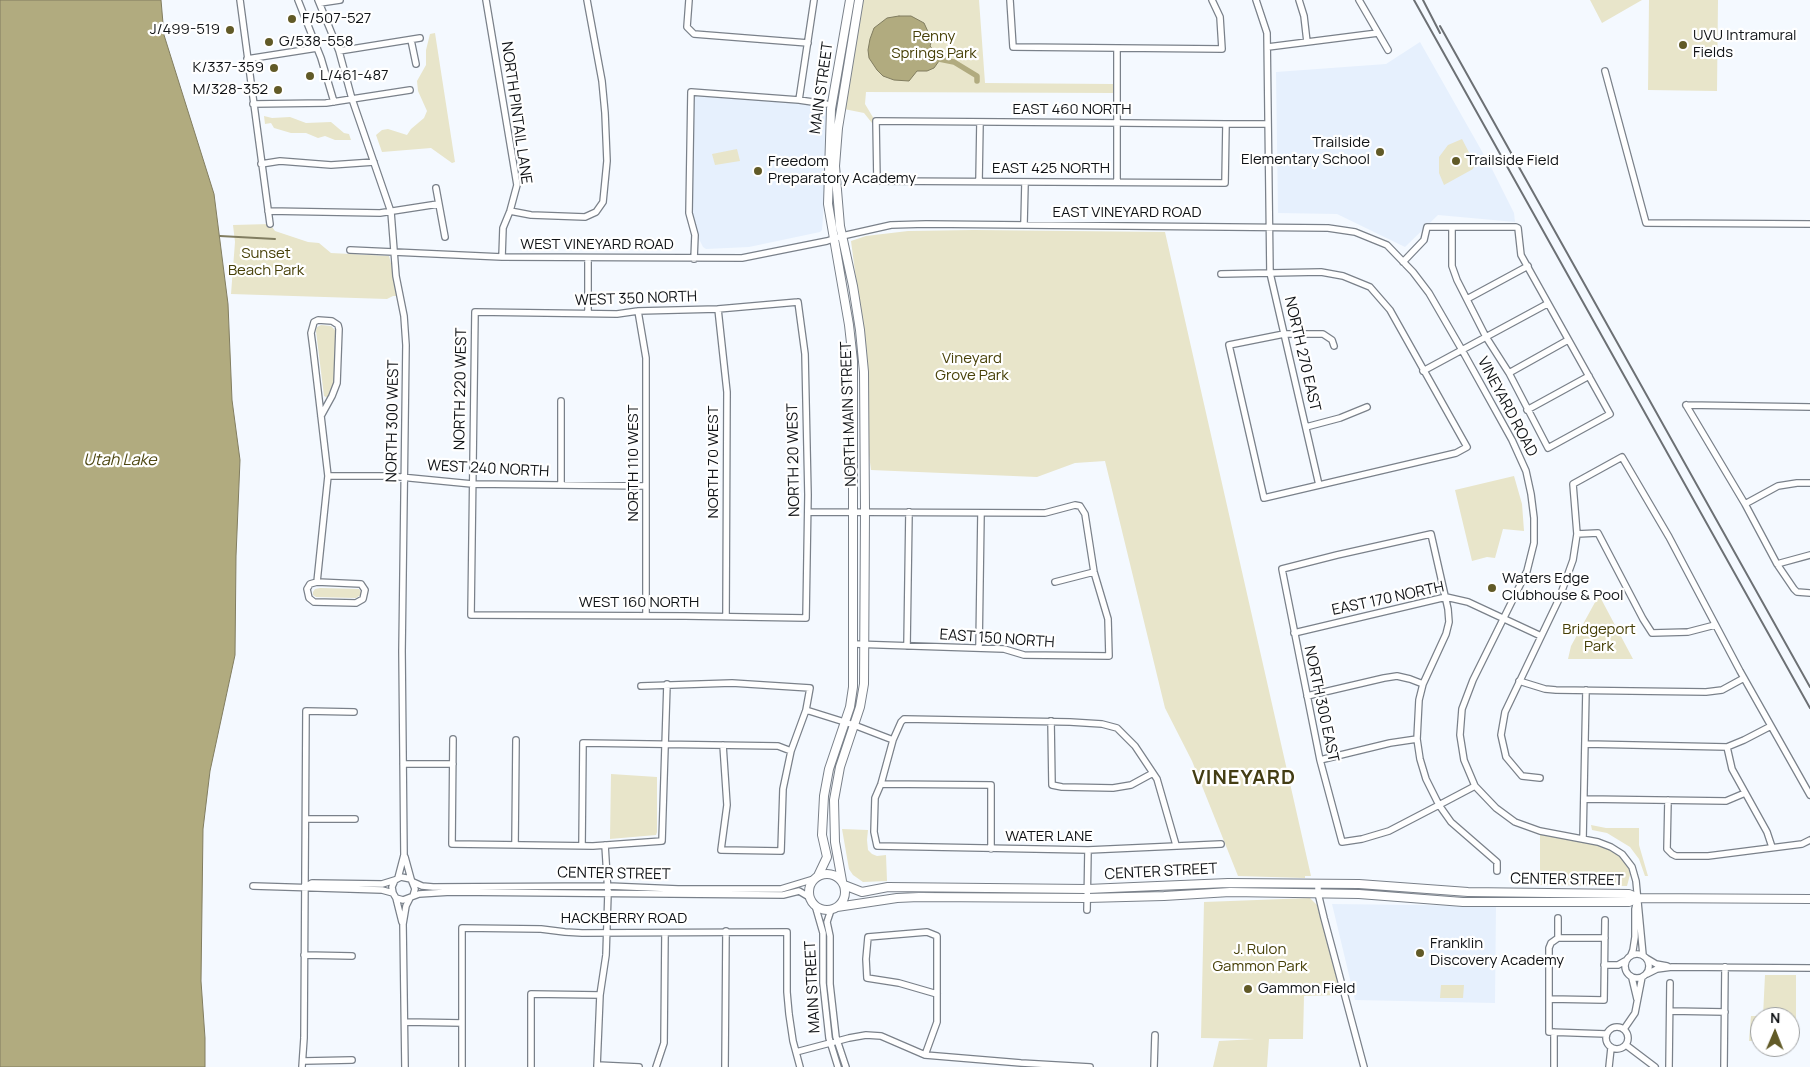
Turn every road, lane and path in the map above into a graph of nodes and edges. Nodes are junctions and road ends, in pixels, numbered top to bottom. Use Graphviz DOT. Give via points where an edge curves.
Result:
graph roads {
  1 [pos="240,0"];
  2 [pos="298,0"];
  3 [pos="340,0"];
  4 [pos="486,0"];
  5 [pos="587,0"];
  6 [pos="689,0"];
  7 [pos="814,0"];
  8 [pos="850,0"];
  9 [pos="859,0"];
  10 [pos="1010,0"];
  11 [pos="1212,0"];
  12 [pos="1256,0"];
  13 [pos="1299,0"];
  14 [pos="1360,0"];
  15 [pos="319,2"];
  16 [pos="1378,33"];
  17 [pos="420,38"];
  18 [pos="411,40"];
  19 [pos="1307,42"];
  20 [pos="808,43"];
  21 [pos="1268,47"];
  22 [pos="317,48"];
  23 [pos="1117,49"];
  24 [pos="1388,50"];
  25 [pos="339,51"];
  26 [pos="247,59"];
  27 [pos="416,64"];
  28 [pos="1605,71"];
  29 [pos="410,90"];
  30 [pos="352,99"];
  31 [pos="799,100"];
  32 [pos="334,102"];
  33 [pos="253,104"];
  34 [pos="826,104"];
  35 [pos="980,122"];
  36 [pos="1117,123"];
  37 [pos="1226,124"];
  38 [pos="1268,124"];
  39 [pos="374,162"];
  40 [pos="262,164"];
  41 [pos="877,181"];
  42 [pos="979,181"];
  43 [pos="1117,182"];
  44 [pos="1025,183"];
  45 [pos="436,188"];
  46 [pos="438,204"];
  47 [pos="268,211"];
  48 [pos="510,211"];
  49 [pos="390,212"];
  50 [pos="270,224"];
  51 [pos="1024,224"];
  52 [pos="1810,224"];
  53 [pos="1269,227"];
  54 [pos="1452,227"];
  55 [pos="842,236"];
  56 [pos="445,237"];
  57 [pos="834,239"];
  58 [pos="350,250"];
  59 [pos="394,252"];
  60 [pos="502,257"];
  61 [pos="588,258"];
  62 [pos="694,258"];
  63 [pos="1403,262"];
  64 [pos="1528,266"];
  65 [pos="1270,273"];
  66 [pos="1221,274"];
  67 [pos="1467,299"];
  68 [pos="798,302"];
  69 [pos="1548,304"];
  70 [pos="718,309"];
  71 [pos="638,310"];
  72 [pos="475,312"];
  73 [pos="588,313"];
  74 [pos="1284,334"];
  75 [pos="1486,337"];
  76 [pos="1568,340"];
  77 [pos="1334,346"];
  78 [pos="1462,350"];
  79 [pos="1423,372"];
  80 [pos="1509,373"];
  81 [pos="1589,376"];
  82 [pos="561,401"];
  83 [pos="1367,407"];
  84 [pos="1810,407"];
  85 [pos="1528,410"];
  86 [pos="321,416"];
  87 [pos="1306,427"];
  88 [pos="328,476"];
  89 [pos="404,477"];
  90 [pos="1810,483"];
  91 [pos="472,484"];
  92 [pos="561,485"];
  93 [pos="1319,485"];
  94 [pos="646,486"];
  95 [pos="1745,504"];
  96 [pos="854,511"];
  97 [pos="865,511"];
  98 [pos="808,512"];
  99 [pos="908,512"];
  100 [pos="981,513"];
  101 [pos="1577,534"];
  102 [pos="1810,555"];
  103 [pos="1777,564"];
  104 [pos="1094,572"];
  105 [pos="317,582"];
  106 [pos="1055,582"];
  107 [pos="1810,592"];
  108 [pos="1446,597"];
  109 [pos="472,615"];
  110 [pos="646,616"];
  111 [pos="726,616"];
  112 [pos="806,618"];
  113 [pos="1504,619"];
  114 [pos="1715,625"];
  115 [pos="1294,633"];
  116 [pos="1541,636"];
  117 [pos="853,644"];
  118 [pos="863,645"];
  119 [pos="907,646"];
  120 [pos="979,648"];
  121 [pos="1744,678"];
  122 [pos="1519,681"];
  123 [pos="667,684"];
  124 [pos="1422,684"];
  125 [pos="641,686"];
  126 [pos="1586,690"];
  127 [pos="1307,696"];
  128 [pos="806,710"];
  129 [pos="354,712"];
  130 [pos="844,722"];
  131 [pos="1051,722"];
  132 [pos="854,725"];
  133 [pos="1771,726"];
  134 [pos="453,738"];
  135 [pos="1416,739"];
  136 [pos="516,740"];
  137 [pos="893,740"];
  138 [pos="665,744"];
  139 [pos="723,744"];
  140 [pos="1586,744"];
  141 [pos="1727,747"];
  142 [pos="791,751"];
  143 [pos="1320,760"];
  144 [pos="403,764"];
  145 [pos="452,764"];
  146 [pos="1153,773"];
  147 [pos="1540,778"];
  148 [pos="881,784"];
  149 [pos="1474,786"];
  150 [pos="1745,793"];
  151 [pos="1810,795"];
  152 [pos="1585,799"];
  153 [pos="1668,800"];
  154 [pos="1439,806"];
  155 [pos="306,819"];
  156 [pos="355,819"];
  157 [pos="1583,839"];
  158 [pos="1810,840"];
  159 [pos="1221,844"];
  160 [pos="515,845"];
  161 [pos="1176,845"];
  162 [pos="582,846"];
  163 [pos="605,846"];
  164 [pos="1772,847"];
  165 [pos="991,849"];
  166 [pos="1088,850"];
  167 [pos="404,855"];
  168 [pos="1497,871"];
  169 [pos="816,878"];
  170 [pos="397,879"];
  171 [pos="412,881"];
  172 [pos="843,883"];
  173 [pos="1318,884"];
  174 [pos="253,886"];
  175 [pos="608,886"];
  176 [pos="306,887"];
  177 [pos="1087,889"];
  178 [pos="1427,890"];
  179 [pos="1456,892"];
  180 [pos="608,893"];
  181 [pos="1318,893"];
  182 [pos="394,895"];
  183 [pos="1391,896"];
  184 [pos="412,897"];
  185 [pos="810,897"];
  186 [pos="1087,898"];
  187 [pos="1638,898"];
  188 [pos="1810,899"];
  189 [pos="1463,902"];
  190 [pos="815,906"];
  191 [pos="834,909"];
  192 [pos="1087,910"];
  193 [pos="1558,918"];
  194 [pos="1605,920"];
  195 [pos="403,924"];
  196 [pos="726,931"];
  197 [pos="607,932"];
  198 [pos="665,933"];
  199 [pos="1558,938"];
  200 [pos="1605,938"];
  201 [pos="304,955"];
  202 [pos="1630,955"];
  203 [pos="352,956"];
  204 [pos="1644,956"];
  205 [pos="1625,961"];
  206 [pos="1604,965"];
  207 [pos="1618,965"];
  208 [pos="1672,966"];
  209 [pos="1725,967"];
  210 [pos="1810,968"];
  211 [pos="1625,970"];
  212 [pos="1645,975"];
  213 [pos="1632,978"];
  214 [pos="1670,983"];
  215 [pos="937,994"];
  216 [pos="600,995"];
  217 [pos="1549,999"];
  218 [pos="1637,999"];
  219 [pos="1670,1012"];
  220 [pos="1725,1012"];
  221 [pos="405,1022"];
  222 [pos="462,1023"];
  223 [pos="1624,1029"];
  224 [pos="1551,1032"];
  225 [pos="1606,1034"];
  226 [pos="1155,1035"];
  227 [pos="834,1042"];
  228 [pos="1626,1045"];
  229 [pos="1611,1048"];
  230 [pos="796,1052"];
  231 [pos="925,1055"];
  232 [pos="352,1060"];
  233 [pos="303,1064"];
  234 [pos="1021,1065"];
  235 [pos="597,1066"];
  236 [pos="405,1067"];
  237 [pos="462,1067"];
  238 [pos="531,1067"];
  239 [pos="639,1067"];
  240 [pos="656,1067"];
  241 [pos="724,1067"];
  242 [pos="800,1067"];
  243 [pos="838,1067"];
  244 [pos="846,1067"];
  245 [pos="1090,1067"];
  246 [pos="1154,1067"];
  247 [pos="1364,1067"];
  248 [pos="1554,1067"];
  249 [pos="1609,1067"];
  250 [pos="1655,1067"];
  251 [pos="1669,1067"];
  252 [pos="1724,1067"];
  1 -- 26 [label="street"];
  2 -- 22 [label="street"];
  3 -- 15 [label="street"];
  4 -- 48 [label="street, NORTH PINTAIL LANE" via="517,185"];
  5 -- 48 [label="street" via="602,80 607,139 604,199 596,212 585,217"];
  6 -- 20 [label="street" via="688,28 694,34"];
  7 -- 20 [label="street"];
  8 -- 57 [label="main road, MAIN STREET" via="830,118 828,204"];
  9 -- 55 [label="main road, NORTH MAIN STREET" via="837,137 835,166"];
  10 -- 23 [label="street" via="1013,47"];
  11 -- 23 [label="street" via="1220,17 1222,48"];
  12 -- 21 [label="street, NORTH 270 EAST" via="1268,33"];
  13 -- 19 [label="street"];
  14 -- 16 [label="street"];
  15 -- 25 [label="street, NORTH 300 WEST"];
  16 -- 19 [label="street"];
  16 -- 24 [label="street"];
  17 -- 18 [label="street"];
  18 -- 25 [label="street"];
  18 -- 27 [label="street"];
  19 -- 21 [label="street"];
  20 -- 31 [label="street"];
  21 -- 38 [label="street, NORTH 270 EAST"];
  22 -- 26 [label="street"];
  22 -- 32 [label="street"];
  23 -- 36 [label="street"];
  25 -- 30 [label="street, NORTH 300 WEST"];
  26 -- 33 [label="street"];
  28 -- 52 [label="street" via="1646,223"];
  29 -- 30 [label="street"];
  30 -- 32 [label="street"];
  30 -- 39 [label="street, NORTH 300 WEST"];
  31 -- 34 [label="street"];
  31 -- 62 [label="street" via="691,92 689,213 695,234"];
  32 -- 33 [label="street"];
  33 -- 40 [label="street"];
  35 -- 36 [label="street, EAST 460 NORTH"];
  35 -- 41 [label="street, EAST 460 NORTH" via="876,121"];
  35 -- 42 [label="street"];
  36 -- 37 [label="street, EAST 460 NORTH"];
  36 -- 43 [label="street"];
  37 -- 38 [label="street, EAST 460 NORTH"];
  37 -- 43 [label="street, EAST 425 NORTH" via="1225,183"];
  38 -- 53 [label="street, NORTH 270 EAST"];
  39 -- 40 [label="street" via="331,165 280,161"];
  39 -- 49 [label="street, NORTH 300 WEST"];
  40 -- 47 [label="street"];
  41 -- 42 [label="street, EAST 425 NORTH"];
  42 -- 44 [label="street, EAST 425 NORTH"];
  43 -- 44 [label="street, EAST 425 NORTH"];
  44 -- 51 [label="street"];
  45 -- 46 [label="street"];
  46 -- 49 [label="street"];
  46 -- 56 [label="street"];
  47 -- 49 [label="street"];
  47 -- 50 [label="street"];
  48 -- 60 [label="street, NORTH PINTAIL LANE" via="503,228"];
  49 -- 59 [label="street, NORTH 300 WEST"];
  51 -- 53 [label="street, EAST VINEYARD ROAD"];
  51 -- 55 [label="street, EAST VINEYARD ROAD" via="891,225"];
  53 -- 63 [label="street, EAST VINEYARD ROAD" via="1355,232 1387,246"];
  53 -- 65 [label="street, NORTH 270 EAST"];
  54 -- 63 [label="street" via="1427,227 1424,240"];
  54 -- 64 [label="street" via="1518,228 1521,255"];
  54 -- 67 [label="street" via="1452,266"];
  55 -- 57 [label="street, WEST VINEYARD ROAD"];
  55 -- 97 [label="main road, NORTH MAIN STREET" via="857,312 864,372"];
  57 -- 62 [label="street, WEST VINEYARD ROAD" via="742,258"];
  57 -- 96 [label="main road, NORTH MAIN STREET" via="853,361"];
  58 -- 59 [label="street, WEST VINEYARD ROAD"];
  59 -- 60 [label="street, WEST VINEYARD ROAD"];
  59 -- 89 [label="street, NORTH 300 WEST" via="406,345"];
  60 -- 61 [label="street, WEST VINEYARD ROAD"];
  61 -- 62 [label="street, WEST VINEYARD ROAD"];
  61 -- 73 [label="street"];
  63 -- 78 [label="street, VINEYARD ROAD" via="1429,293"];
  64 -- 67 [label="street"];
  64 -- 69 [label="street"];
  65 -- 66 [label="street"];
  65 -- 74 [label="street, NORTH 270 EAST"];
  65 -- 79 [label="street" via="1321,272 1370,286 1390,310"];
  67 -- 75 [label="street"];
  68 -- 70 [label="street, WEST 350 NORTH"];
  68 -- 98 [label="street, NORTH 20 WEST" via="805,354"];
  69 -- 75 [label="street"];
  69 -- 76 [label="street"];
  70 -- 71 [label="street, WEST 350 NORTH"];
  70 -- 111 [label="street, NORTH 70 WEST" via="727,392"];
  71 -- 73 [label="street, WEST 350 NORTH" via="617,314"];
  71 -- 94 [label="street, NORTH 110 WEST" via="646,358"];
  72 -- 73 [label="street, WEST 350 NORTH"];
  72 -- 91 [label="street, NORTH 220 WEST"];
  74 -- 77 [label="street" via="1323,334 1332,340"];
  74 -- 87 [label="street, NORTH 270 EAST"];
  74 -- 93 [label="street" via="1229,345 1264,498"];
  75 -- 78 [label="street"];
  75 -- 80 [label="street"];
  76 -- 80 [label="street"];
  76 -- 81 [label="street"];
  78 -- 79 [label="street"];
  78 -- 113 [label="street, VINEYARD ROAD" via="1512,440 1526,472 1531,494 1534,542 1527,571"];
  79 -- 93 [label="street" via="1466,447 1456,453"];
  80 -- 85 [label="street"];
  81 -- 85 [label="street"];
  81 -- 85 [label="street" via="1610,414 1548,448"];
  82 -- 92 [label="street"];
  83 -- 87 [label="street"];
  84 -- 95 [label="street" via="1686,405"];
  86 -- 86 [label="street" via="312,340 312,326 318,320 332,321 339,329 336,388"];
  86 -- 88 [label="street"];
  87 -- 93 [label="street, NORTH 270 EAST"];
  88 -- 89 [label="street, WEST 240 NORTH"];
  88 -- 105 [label="street"];
  89 -- 91 [label="street, WEST 240 NORTH"];
  89 -- 144 [label="street, NORTH 300 WEST"];
  90 -- 95 [label="street" via="1778,486"];
  91 -- 92 [label="street, WEST 240 NORTH"];
  91 -- 109 [label="street, NORTH 220 WEST"];
  92 -- 94 [label="street, WEST 240 NORTH"];
  94 -- 110 [label="street, NORTH 110 WEST"];
  95 -- 103 [label="street"];
  96 -- 97 [label="street"];
  96 -- 98 [label="street"];
  96 -- 117 [label="main road, NORTH MAIN STREET"];
  97 -- 99 [label="street"];
  97 -- 118 [label="main road, NORTH MAIN STREET"];
  98 -- 112 [label="street, NORTH 20 WEST"];
  99 -- 100 [label="street"];
  99 -- 119 [label="street"];
  100 -- 104 [label="street" via="1045,513 1080,506"];
  100 -- 120 [label="street"];
  101 -- 114 [label="street" via="1598,533 1652,632 1688,632"];
  101 -- 114 [label="street" via="1573,484 1622,457"];
  101 -- 116 [label="street" via="1573,560 1560,599"];
  102 -- 103 [label="street"];
  103 -- 107 [label="street" via="1797,592"];
  104 -- 106 [label="street"];
  104 -- 120 [label="street, EAST 150 NORTH" via="1108,619 1108,656 1024,654"];
  105 -- 105 [label="street" via="307,589 309,598 314,602 356,603 363,600 365,590 361,584"];
  108 -- 113 [label="street, EAST 170 NORTH" via="1468,602"];
  108 -- 115 [label="street, EAST 170 NORTH"];
  108 -- 115 [label="street, NORTH 300 EAST" via="1431,534 1282,570"];
  108 -- 124 [label="street" via="1449,622 1446,634"];
  109 -- 110 [label="street, WEST 160 NORTH"];
  110 -- 111 [label="street, WEST 160 NORTH"];
  111 -- 112 [label="street, WEST 160 NORTH"];
  113 -- 116 [label="street, EAST 170 NORTH"];
  113 -- 149 [label="street, VINEYARD ROAD" via="1462,709 1460,735 1464,760"];
  114 -- 121 [label="street"];
  115 -- 127 [label="street, NORTH 300 EAST"];
  116 -- 122 [label="street"];
  117 -- 118 [label="street, EAST 150 NORTH"];
  117 -- 130 [label="main road, NORTH MAIN STREET" via="853,687"];
  118 -- 119 [label="street, EAST 150 NORTH"];
  118 -- 132 [label="main road, NORTH MAIN STREET" via="864,684"];
  119 -- 120 [label="street, EAST 150 NORTH"];
  121 -- 126 [label="street" via="1722,690 1706,692"];
  121 -- 133 [label="street"];
  122 -- 126 [label="street" via="1556,690"];
  122 -- 147 [label="street" via="1505,712 1501,735 1506,756 1522,776"];
  123 -- 125 [label="street"];
  123 -- 128 [label="street" via="732,683 810,688"];
  123 -- 138 [label="street"];
  124 -- 127 [label="street" via="1397,676"];
  124 -- 135 [label="street"];
  126 -- 140 [label="street"];
  127 -- 143 [label="street, NORTH 300 EAST"];
  128 -- 130 [label="street"];
  128 -- 142 [label="street"];
  129 -- 155 [label="street" via="306,711"];
  130 -- 132 [label="street"];
  130 -- 169 [label="main road, NORTH MAIN STREET" via="824,796 822,836 827,857"];
  131 -- 137 [label="street" via="904,718"];
  131 -- 146 [label="street" via="1102,724 1117,728 1135,746"];
  131 -- 146 [label="street" via="1052,784 1113,788 1131,785"];
  132 -- 137 [label="street"];
  132 -- 172 [label="main road, NORTH MAIN STREET" via="835,791 834,822"];
  133 -- 141 [label="street"];
  133 -- 151 [label="street"];
  134 -- 145 [label="street"];
  135 -- 143 [label="street"];
  135 -- 154 [label="street" via="1426,779"];
  136 -- 160 [label="street"];
  137 -- 148 [label="street"];
  138 -- 139 [label="street"];
  138 -- 162 [label="street" via="583,744"];
  138 -- 163 [label="street" via="662,841"];
  139 -- 142 [label="street" via="778,746"];
  139 -- 142 [label="street" via="727,805 721,850 782,851 784,789"];
  140 -- 141 [label="street"];
  140 -- 152 [label="street"];
  141 -- 150 [label="street" via="1732,769"];
  143 -- 154 [label="street, NORTH 300 EAST" via="1342,842 1389,831"];
  144 -- 145 [label="street"];
  144 -- 167 [label="street, NORTH 300 WEST"];
  145 -- 160 [label="street" via="452,844"];
  146 -- 161 [label="street"];
  148 -- 165 [label="street" via="991,785"];
  148 -- 165 [label="street, WATER LANE" via="875,798 877,846"];
  149 -- 154 [label="street"];
  149 -- 157 [label="street, VINEYARD ROAD" via="1515,822 1540,831"];
  150 -- 153 [label="street" via="1726,801"];
  150 -- 164 [label="street"];
  152 -- 153 [label="street"];
  152 -- 157 [label="street"];
  153 -- 164 [label="street" via="1667,849 1676,856 1708,856"];
  154 -- 168 [label="street" via="1451,822 1497,862"];
  155 -- 156 [label="street"];
  155 -- 176 [label="street"];
  157 -- 187 [label="street, VINEYARD ROAD" via="1611,847 1622,854 1632,867"];
  158 -- 164 [label="street"];
  159 -- 161 [label="street, WATER LANE"];
  160 -- 162 [label="street"];
  161 -- 166 [label="street, WATER LANE"];
  162 -- 163 [label="street"];
  163 -- 175 [label="street"];
  165 -- 166 [label="street, WATER LANE"];
  166 -- 177 [label="street"];
  167 -- 170 [label="street, NORTH 300 WEST"];
  167 -- 171 [label="street, NORTH 300 WEST"];
  169 -- 172 [label="main road" via="832,874"];
  169 -- 175 [label="street, CENTER STREET" via="781,888"];
  169 -- 185 [label="main road" via="810,886"];
  170 -- 171 [label="street" via="405,877"];
  170 -- 176 [label="street" via="382,884 312,883"];
  170 -- 182 [label="street" via="392,887"];
  171 -- 175 [label="street, CENTER STREET" via="433,887"];
  171 -- 184 [label="street" via="415,889"];
  172 -- 177 [label="main road, CENTER STREET" via="862,892 888,887"];
  172 -- 191 [label="main road" via="845,896"];
  173 -- 177 [label="main road, CENTER STREET" via="1228,883"];
  173 -- 178 [label="main road, CENTER STREET"];
  173 -- 181 [label="street"];
  174 -- 176 [label="street"];
  175 -- 180 [label="street"];
  176 -- 182 [label="street" via="382,890"];
  176 -- 201 [label="street"];
  177 -- 186 [label="street"];
  178 -- 179 [label="main road, CENTER STREET"];
  178 -- 183 [label="main road" via="1421,894 1394,892"];
  179 -- 187 [label="main road, CENTER STREET" via="1629,894"];
  179 -- 189 [label="main road"];
  180 -- 184 [label="street, CENTER STREET" via="451,892"];
  180 -- 185 [label="street, CENTER STREET" via="783,895 799,891"];
  180 -- 197 [label="street"];
  181 -- 183 [label="main road, CENTER STREET"];
  181 -- 186 [label="main road, CENTER STREET" via="1230,892"];
  181 -- 247 [label="street"];
  182 -- 184 [label="street" via="403,900"];
  182 -- 195 [label="street"];
  183 -- 189 [label="main road, CENTER STREET"];
  184 -- 195 [label="street" via="406,906"];
  185 -- 190 [label="main road"];
  186 -- 191 [label="main road, CENTER STREET" via="919,897"];
  186 -- 192 [label="street"];
  187 -- 188 [label="main road"];
  187 -- 189 [label="main road, CENTER STREET" via="1629,902"];
  187 -- 202 [label="street"];
  187 -- 204 [label="street"];
  190 -- 191 [label="main road"];
  190 -- 227 [label="street, MAIN STREET" via="823,933 823,983"];
  191 -- 227 [label="street, MAIN STREET" via="827,922"];
  193 -- 199 [label="street"];
  194 -- 200 [label="street"];
  195 -- 221 [label="street"];
  196 -- 198 [label="street, HACKBERRY ROAD"];
  196 -- 230 [label="street, HACKBERRY ROAD" via="787,932 787,992"];
  196 -- 241 [label="street"];
  197 -- 198 [label="street, HACKBERRY ROAD"];
  197 -- 216 [label="street"];
  197 -- 222 [label="street, HACKBERRY ROAD" via="462,928"];
  198 -- 240 [label="street" via="664,1043"];
  199 -- 200 [label="street"];
  199 -- 217 [label="street" via="1549,948"];
  200 -- 206 [label="street"];
  201 -- 203 [label="street"];
  201 -- 233 [label="street"];
  202 -- 204 [label="street"];
  202 -- 205 [label="street"];
  204 -- 208 [label="street" via="1656,964"];
  204 -- 212 [label="street" via="1649,965"];
  205 -- 207 [label="street"];
  205 -- 211 [label="street"];
  206 -- 207 [label="street"];
  206 -- 217 [label="street" via="1604,1000"];
  207 -- 211 [label="street"];
  208 -- 209 [label="street"];
  208 -- 212 [label="street"];
  209 -- 210 [label="street"];
  209 -- 220 [label="street"];
  211 -- 213 [label="street"];
  212 -- 213 [label="street"];
  212 -- 218 [label="street"];
  213 -- 218 [label="street"];
  214 -- 219 [label="street"];
  215 -- 215 [label="street" via="937,936 927,932 868,937 867,978"];
  215 -- 231 [label="street" via="937,1022"];
  216 -- 235 [label="street"];
  216 -- 238 [label="street" via="531,994"];
  217 -- 224 [label="street"];
  218 -- 223 [label="street" via="1636,1013"];
  219 -- 220 [label="street"];
  219 -- 251 [label="street"];
  220 -- 252 [label="street"];
  221 -- 222 [label="street"];
  221 -- 236 [label="street"];
  222 -- 237 [label="street"];
  223 -- 225 [label="street" via="1614,1027"];
  223 -- 228 [label="street" via="1628,1038"];
  224 -- 225 [label="street"];
  224 -- 248 [label="street"];
  225 -- 229 [label="street" via="1606,1043"];
  226 -- 246 [label="street"];
  227 -- 230 [label="street"];
  227 -- 231 [label="street" via="880,1036"];
  227 -- 243 [label="street, MAIN STREET"];
  227 -- 244 [label="street, MAIN STREET"];
  228 -- 229 [label="street" via="1618,1050"];
  228 -- 250 [label="street"];
  229 -- 249 [label="street"];
  230 -- 242 [label="street"];
  231 -- 234 [label="street"];
  232 -- 233 [label="street"];
  234 -- 245 [label="street"];
  235 -- 239 [label="street"];
}
